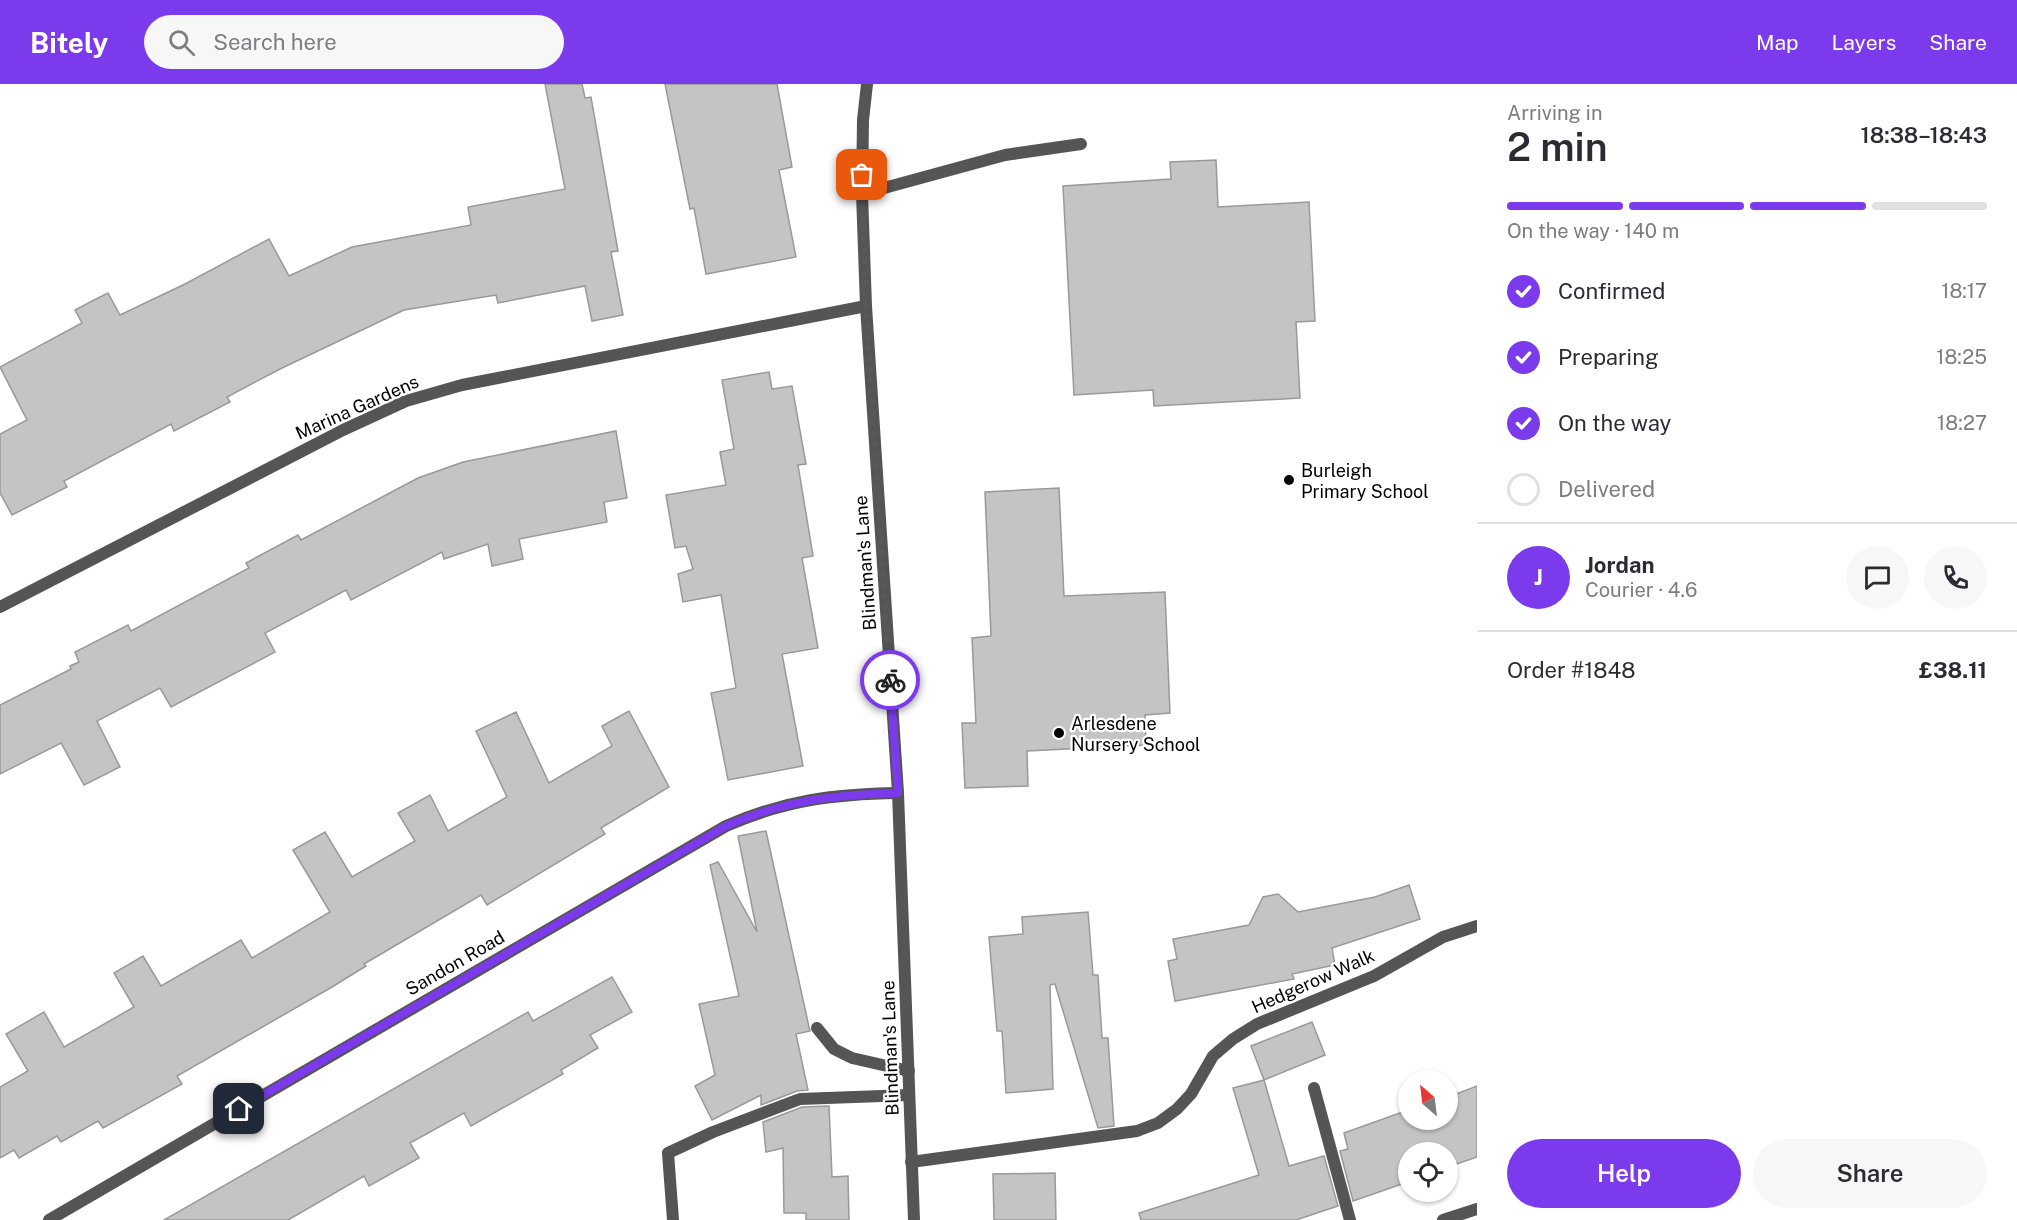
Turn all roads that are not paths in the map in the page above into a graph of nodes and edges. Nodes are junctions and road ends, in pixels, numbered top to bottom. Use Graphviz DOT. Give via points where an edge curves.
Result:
graph roads {
  1 [pos="867,84"];
  2 [pos="1080,144"];
  3 [pos="862,194"];
  4 [pos="866,306"];
  5 [pos="0,607"];
  6 [pos="898,793"];
  7 [pos="1477,926"];
  8 [pos="817,1028"];
  9 [pos="909,1071"];
  10 [pos="1314,1088"];
  11 [pos="909,1095"];
  12 [pos="911,1162"];
  13 [pos="1477,1209"];
  14 [pos="49,1220"];
  15 [pos="673,1220"];
  16 [pos="914,1220"];
  17 [pos="1350,1220"];
  18 [pos="1443,1220"];
  1 -- 3 [label="street, Blindman's Lane"];
  2 -- 3 [label="street" via="1005,155"];
  3 -- 4 [label="street, Blindman's Lane"];
  4 -- 5 [label="street, Marina Gardens" via="462,385 406,401 343,429"];
  4 -- 6 [label="street, Blindman's Lane"];
  6 -- 9 [label="street, Blindman's Lane"];
  6 -- 14 [label="street, Sandon Road" via="790,803 726,826"];
  7 -- 12 [label="street, Hedgerow Walk" via="1443,937 1374,976 1257,1024 1213,1056 1191,1094 1158,1123 1137,1131"];
  8 -- 9 [label="street" via="834,1049 852,1058"];
  9 -- 11 [label="street, Blindman's Lane"];
  10 -- 17 [label="street"];
  11 -- 12 [label="street, Blindman's Lane"];
  11 -- 15 [label="street" via="800,1099 668,1153"];
  12 -- 16 [label="street, Blindman's Lane"];
  13 -- 18 [label="street"];
}
